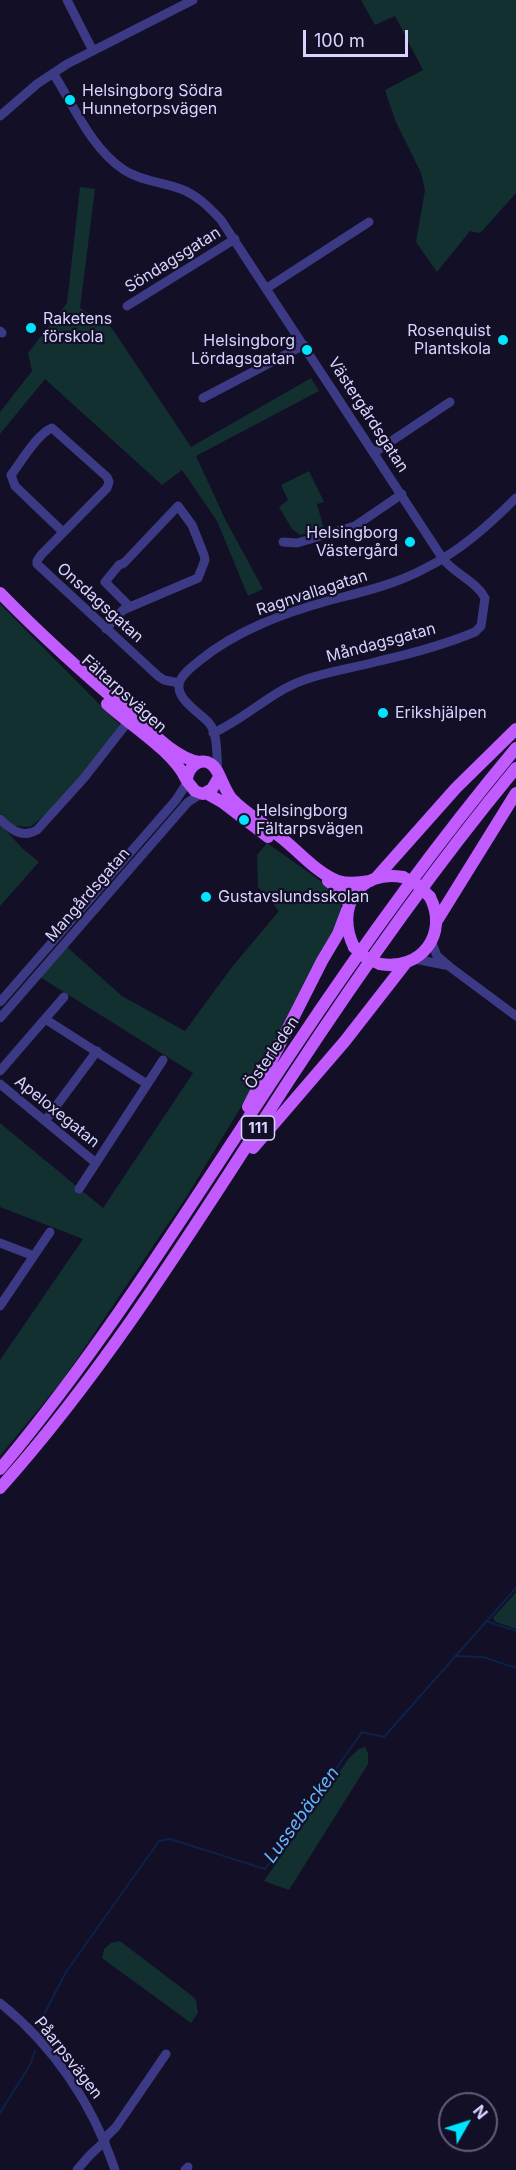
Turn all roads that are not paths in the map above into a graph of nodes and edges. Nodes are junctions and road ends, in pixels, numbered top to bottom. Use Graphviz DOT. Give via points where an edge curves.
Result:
graph roads {
  1 [pos="68,0"];
  2 [pos="193,0"];
  3 [pos="93,51"];
  4 [pos="53,73"];
  5 [pos="0,116"];
  6 [pos="369,222"];
  7 [pos="235,239"];
  8 [pos="267,288"];
  9 [pos="127,306"];
  10 [pos="304,345"];
  11 [pos="203,398"];
  12 [pos="450,402"];
  13 [pos="375,452"];
  14 [pos="402,494"];
  15 [pos="516,498"];
  16 [pos="63,532"];
  17 [pos="284,542"];
  18 [pos="443,558"];
  19 [pos="0,593"];
  20 [pos="130,607"];
  21 [pos="106,629"];
  22 [pos="39,632"];
  23 [pos="179,683"];
  24 [pos="127,723"];
  25 [pos="146,727"];
  26 [pos="516,729"];
  27 [pos="214,737"];
  28 [pos="516,748"];
  29 [pos="201,761"];
  30 [pos="516,768"];
  31 [pos="219,775"];
  32 [pos="187,781"];
  33 [pos="203,793"];
  34 [pos="516,793"];
  35 [pos="0,819"];
  36 [pos="373,880"];
  37 [pos="348,907"];
  38 [pos="436,922"];
  39 [pos="432,940"];
  40 [pos="410,961"];
  41 [pos="450,968"];
  42 [pos="64,997"];
  43 [pos="0,1002"];
  44 [pos="516,1016"];
  45 [pos="0,1018"];
  46 [pos="45,1019"];
  47 [pos="97,1052"];
  48 [pos="163,1060"];
  49 [pos="0,1071"];
  50 [pos="0,1084"];
  51 [pos="147,1084"];
  52 [pos="45,1121"];
  53 [pos="220,1161"];
  54 [pos="96,1163"];
  55 [pos="79,1188"];
  56 [pos="220,1188"];
  57 [pos="50,1232"];
  58 [pos="0,1243"];
  59 [pos="34,1256"];
  60 [pos="0,1306"];
  61 [pos="0,1469"];
  62 [pos="0,1488"];
  63 [pos="0,2003"];
  64 [pos="166,2054"];
  65 [pos="105,2140"];
  66 [pos="77,2170"];
  67 [pos="115,2170"];
  1 -- 3 [label="street"];
  2 -- 3 [label="street"];
  3 -- 4 [label="street"];
  4 -- 5 [label="street"];
  4 -- 7 [label="street, Västergårdsgatan" via="109,158 138,177 182,189 198,198"];
  6 -- 8 [label="street"];
  7 -- 8 [label="street, Västergårdsgatan"];
  7 -- 9 [label="street, Söndagsgatan"];
  8 -- 10 [label="street, Västergårdsgatan"];
  10 -- 11 [label="street"];
  10 -- 13 [label="street, Västergårdsgatan"];
  12 -- 13 [label="street"];
  13 -- 14 [label="street, Västergårdsgatan"];
  14 -- 17 [label="street" via="355,525 297,543"];
  14 -- 18 [label="street, Västergårdsgatan"];
  15 -- 18 [label="street, Ragnvallagatan" via="481,532"];
  16 -- 16 [label="street, Onsdagsgatan" via="109,482 52,428 38,439 11,480"];
  16 -- 21 [label="street, Onsdagsgatan" via="37,564"];
  18 -- 23 [label="street, Ragnvallagatan" via="391,584 261,624 202,659"];
  18 -- 27 [label="street, Måndagsgatan" via="484,597 483,620 477,631 301,681 273,695"];
  19 -- 22 [label="main road, Fältarpsvägen"];
  20 -- 20 [label="street" via="198,578 204,555 192,525 178,506 105,582"];
  20 -- 21 [label="street"];
  21 -- 23 [label="street, Onsdagsgatan" via="158,676"];
  22 -- 24 [label="main road, Fältarpsvägen"];
  22 -- 25 [label="main road, Fältarpsvägen"];
  23 -- 27 [label="street" via="183,698 208,723"];
  24 -- 25 [label="street"];
  24 -- 32 [label="main road, Fältarpsvägen" via="162,750"];
  24 -- 35 [label="street" via="37,831 20,833"];
  25 -- 29 [label="main road, Fältarpsvägen" via="181,755"];
  26 -- 36 [label="main road"];
  27 -- 29 [label="street"];
  27 -- 31 [label="street"];
  28 -- 53 [label="main road, Österleden / 111" via="461,815 338,984"];
  29 -- 31 [label="main road" via="212,764"];
  29 -- 32 [label="main road" via="190,770"];
  30 -- 56 [label="main road, Österleden / 111" via="350,990"];
  31 -- 33 [label="main road" via="214,787"];
  31 -- 36 [label="main road" via="233,800 325,873 346,882"];
  32 -- 33 [label="main road" via="195,791"];
  32 -- 43 [label="street, Mangårdsgatan" via="176,800"];
  33 -- 37 [label="main road" via="222,802 334,885 345,896"];
  33 -- 45 [label="street, Mangårdsgatan" via="188,802"];
  34 -- 38 [label="main road"];
  36 -- 37 [label="main road" via="361,887"];
  36 -- 38 [label="main road, bridge" via="403,877 418,885 429,897"];
  37 -- 40 [label="main road, bridge" via="348,935 366,958 388,966"];
  37 -- 53 [label="main road" via="338,934"];
  38 -- 39 [label="main road"];
  39 -- 40 [label="main road"];
  39 -- 41 [label="street" via="437,956"];
  40 -- 41 [label="street" via="428,961"];
  40 -- 56 [label="main road"];
  41 -- 44 [label="street"];
  42 -- 46 [label="street"];
  46 -- 47 [label="street"];
  46 -- 49 [label="street"];
  47 -- 51 [label="street"];
  47 -- 52 [label="street"];
  48 -- 51 [label="street, Apeloxegatan"];
  50 -- 52 [label="street, Apeloxegatan"];
  51 -- 54 [label="street, Apeloxegatan"];
  52 -- 54 [label="street, Apeloxegatan"];
  53 -- 61 [label="main road, Österleden / 111" via="97,1345"];
  54 -- 55 [label="street, Apeloxegatan"];
  56 -- 62 [label="main road, Österleden / 111" via="97,1367"];
  57 -- 59 [label="street"];
  58 -- 59 [label="street"];
  59 -- 60 [label="street"];
  63 -- 65 [label="street, Påarpsvägen" via="38,2039 65,2073"];
  64 -- 65 [label="street"];
  65 -- 66 [label="street"];
  65 -- 67 [label="street, Påarpsvägen"];
}
